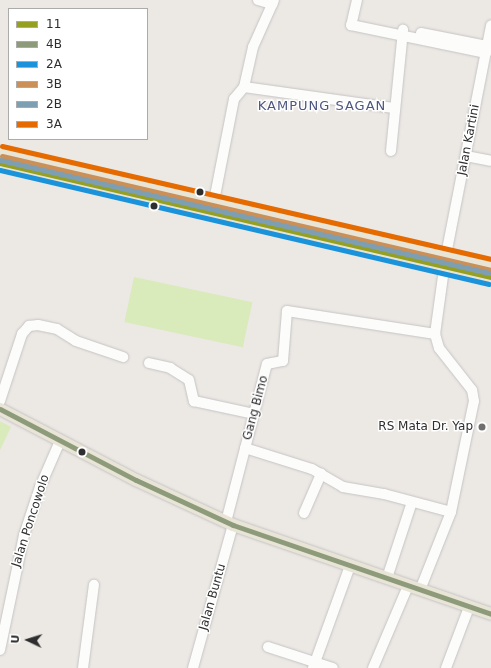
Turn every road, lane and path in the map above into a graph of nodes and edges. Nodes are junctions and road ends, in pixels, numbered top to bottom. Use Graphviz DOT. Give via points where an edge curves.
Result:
graph roads {
  1 [pos="258,0"];
  2 [pos="357,0"];
  3 [pos="273,2"];
  4 [pos="491,25"];
  5 [pos="403,32"];
  6 [pos="487,49"];
  7 [pos="487,69"];
  8 [pos="244,87"];
  9 [pos="394,108"];
  10 [pos="391,151"];
  11 [pos="0,153"];
  12 [pos="466,156"];
  13 [pos="491,161"];
  14 [pos="0,163"];
  15 [pos="214,201"];
  16 [pos="445,260"];
  17 [pos="491,266"];
  18 [pos="491,277"];
  19 [pos="435,334"];
  20 [pos="123,357"];
  21 [pos="149,363"];
  22 [pos="0,401"];
  23 [pos="0,409"];
  24 [pos="254,414"];
  25 [pos="60,441"];
  26 [pos="245,448"];
  27 [pos="321,474"];
  28 [pos="412,502"];
  29 [pos="451,512"];
  30 [pos="304,513"];
  31 [pos="230,524"];
  32 [pos="350,566"];
  33 [pos="387,578"];
  34 [pos="94,586"];
  35 [pos="408,586"];
  36 [pos="420,590"];
  37 [pos="469,607"];
  38 [pos="491,614"];
  39 [pos="3,622"];
  40 [pos="268,648"];
  41 [pos="0,650"];
  42 [pos="314,665"];
  43 [pos="83,668"];
  44 [pos="193,668"];
  45 [pos="333,668"];
  46 [pos="373,668"];
  47 [pos="446,668"];
  1 -- 3 [label="street"];
  2 -- 5 [label="street" via="352,22"];
  3 -- 8 [label="street" via="253,47"];
  4 -- 6 [label="street, Jalan Kartini"];
  5 -- 6 [label="street"];
  5 -- 9 [label="street"];
  6 -- 7 [label="street, Jalan Kartini"];
  7 -- 12 [label="street, Jalan Kartini"];
  8 -- 9 [label="street"];
  8 -- 15 [label="street" via="234,99"];
  9 -- 10 [label="street"];
  11 -- 15 [label="main road"];
  12 -- 13 [label="street"];
  12 -- 16 [label="street, Jalan Kartini"];
  14 -- 16 [label="main road"];
  15 -- 16 [label="main road"];
  16 -- 17 [label="main road"];
  16 -- 18 [label="main road"];
  16 -- 19 [label="street, Jalan Kartini"];
  19 -- 24 [label="street, Gang Bimo" via="287,311 283,361 267,364"];
  19 -- 29 [label="street" via="439,348 472,390 474,401"];
  20 -- 22 [label="street" via="76,341 58,329 29,326 22,334"];
  21 -- 24 [label="street" via="170,368 189,380 194,401"];
  23 -- 25 [label="main road"];
  24 -- 26 [label="street, Gang Bimo"];
  25 -- 31 [label="main road"];
  25 -- 39 [label="street, Jalan Poncowolo" via="40,487 24,535"];
  26 -- 27 [label="street"];
  26 -- 31 [label="street, Gang Bimo"];
  27 -- 28 [label="street" via="343,487"];
  27 -- 30 [label="street"];
  28 -- 29 [label="street"];
  28 -- 33 [label="street"];
  29 -- 36 [label="street"];
  31 -- 32 [label="main road"];
  31 -- 44 [label="street, Jalan Buntu"];
  32 -- 33 [label="main road"];
  32 -- 42 [label="street"];
  33 -- 35 [label="main road"];
  34 -- 43 [label="street"];
  35 -- 36 [label="main road"];
  35 -- 46 [label="street"];
  36 -- 37 [label="main road"];
  37 -- 38 [label="main road"];
  37 -- 47 [label="street"];
  39 -- 41 [label="street, Jalan Poncowolo"];
  40 -- 42 [label="street"];
  42 -- 45 [label="street"];
}
